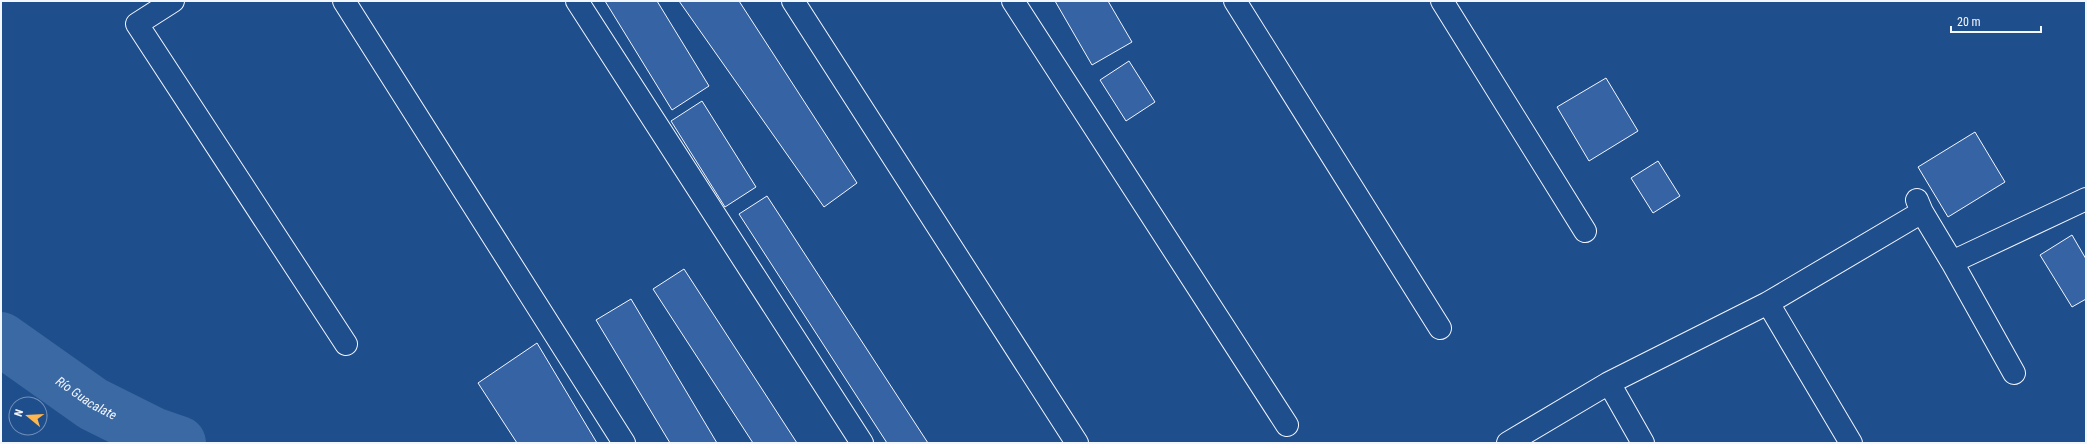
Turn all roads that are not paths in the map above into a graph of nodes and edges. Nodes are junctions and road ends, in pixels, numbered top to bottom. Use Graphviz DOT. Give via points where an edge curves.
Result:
graph roads {
  1 [pos="173,1"];
  2 [pos="344,1"];
  3 [pos="577,1"];
  4 [pos="793,1"];
  5 [pos="1013,1"];
  6 [pos="1235,1"];
  7 [pos="1442,1"];
  8 [pos="2086,198"];
  9 [pos="1585,231"];
  10 [pos="1952,262"];
  11 [pos="1768,303"];
  12 [pos="1440,328"];
  13 [pos="346,344"];
  14 [pos="2014,372"];
  15 [pos="1609,383"];
  16 [pos="1287,425"];
  17 [pos="624,443"];
  18 [pos="862,443"];
  19 [pos="1077,443"];
  20 [pos="1508,443"];
  21 [pos="1644,443"];
  22 [pos="1851,443"];
  1 -- 13 [label="street" via="137,24"];
  2 -- 17 [label="street"];
  3 -- 18 [label="street"];
  4 -- 19 [label="street"];
  5 -- 16 [label="street"];
  6 -- 12 [label="street"];
  7 -- 9 [label="street"];
  8 -- 10 [label="street"];
  10 -- 11 [label="street" via="1919,206"];
  10 -- 14 [label="street"];
  11 -- 15 [label="street"];
  11 -- 22 [label="street"];
  15 -- 20 [label="street"];
  15 -- 21 [label="street"];
}
